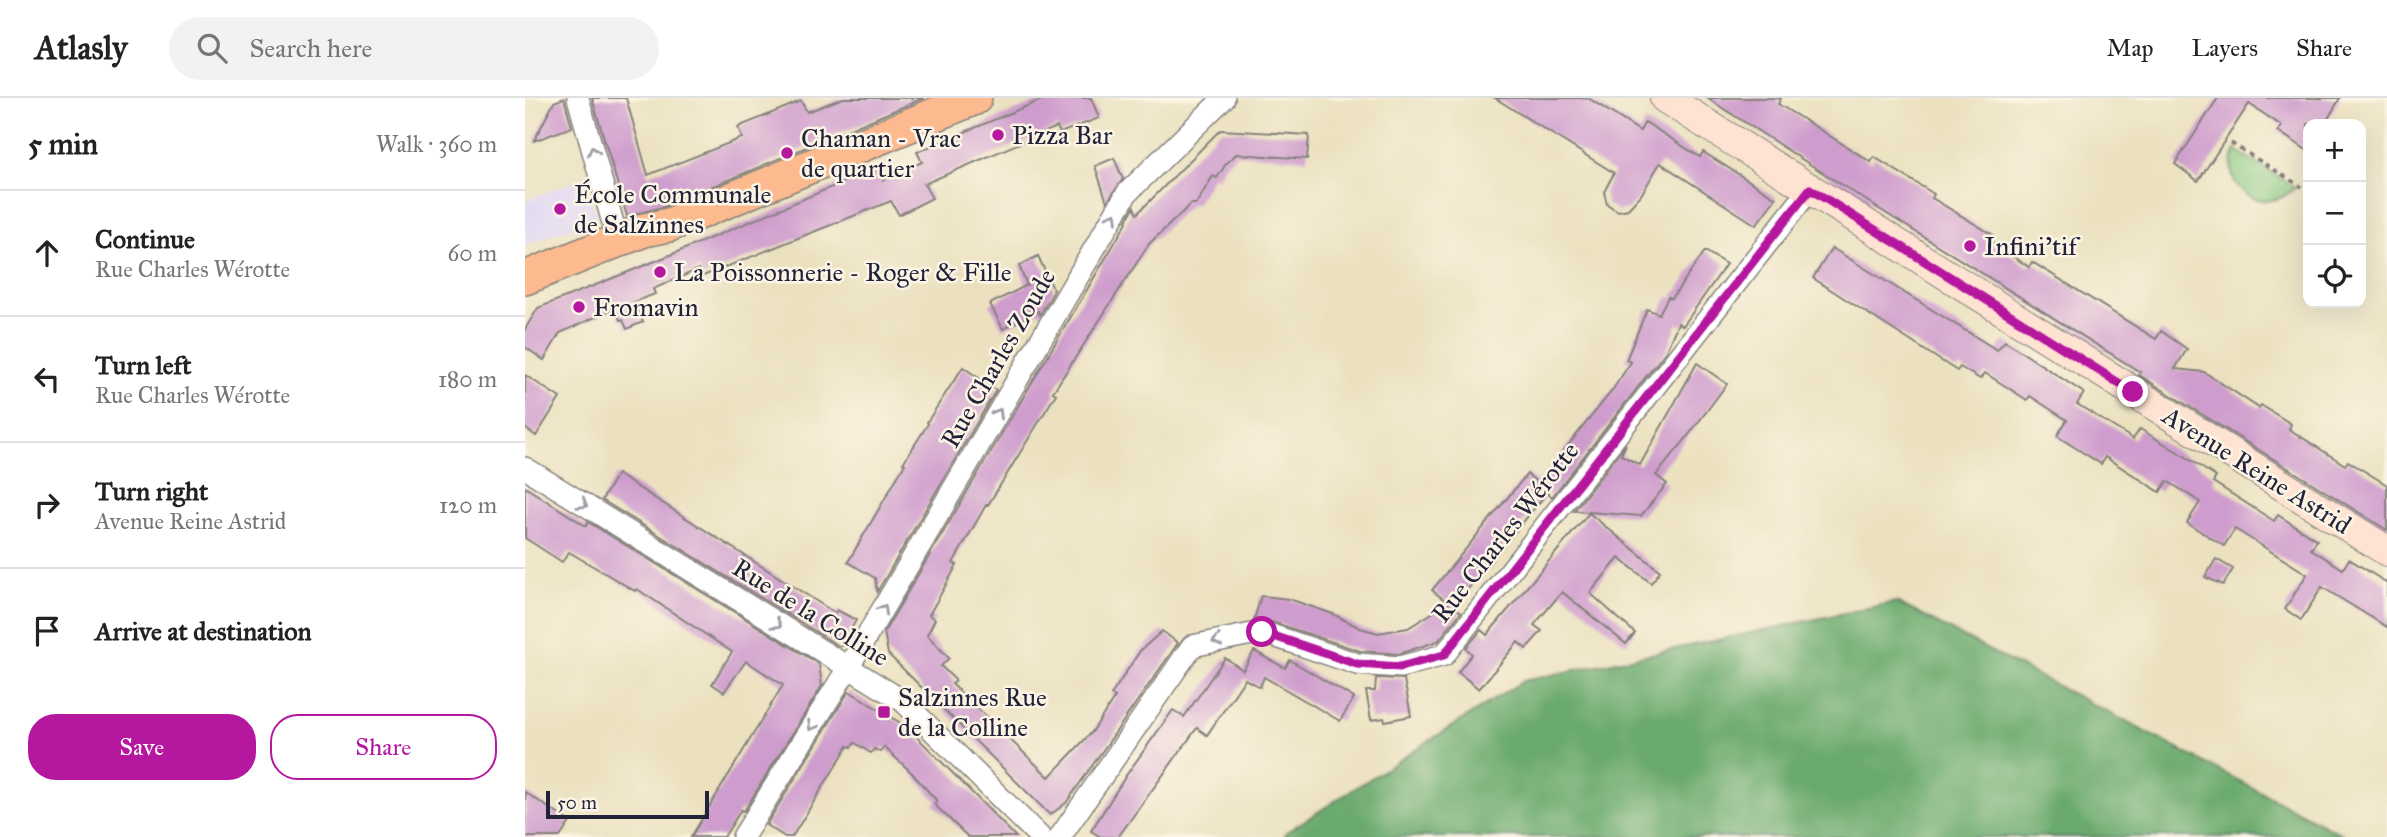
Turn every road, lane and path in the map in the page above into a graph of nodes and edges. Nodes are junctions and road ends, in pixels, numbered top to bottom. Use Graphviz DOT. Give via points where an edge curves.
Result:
graph roads {
  1 [pos="578,98"];
  2 [pos="975,98"];
  3 [pos="1224,98"];
  4 [pos="1665,98"];
  5 [pos="2231,143"];
  6 [pos="2302,187"];
  7 [pos="1810,189"];
  8 [pos="669,225"];
  9 [pos="618,241"];
  10 [pos="525,278"];
  11 [pos="525,299"];
  12 [pos="525,468"];
  13 [pos="2387,551"];
  14 [pos="848,668"];
  15 [pos="743,837"];
  16 [pos="1040,837"];
  17 [pos="1060,837"];
  9 -- 1 [label="street, one-way"];
  2 -- 8 [label="main road"];
  14 -- 3 [label="street, Rue Charles Zoude, one-way" via="1127,193"];
  4 -- 7 [label="main road, Avenue Reine Astrid"];
  5 -- 6 [label="path"];
  7 -- 13 [label="main road, Avenue Reine Astrid"];
  7 -- 17 [label="street, Rue Charles Wérotte, one-way" via="1444,655 1400,667 1357,664 1262,632 1192,646"];
  8 -- 9 [label="main road"];
  8 -- 11 [label="main road" via="648,240"];
  9 -- 10 [label="main road"];
  12 -- 14 [label="street, Rue de la Colline, one-way"];
  14 -- 15 [label="street, Rue Charles Zoude, one-way"];
  14 -- 16 [label="street, Rue de la Colline" via="903,701"];
}
